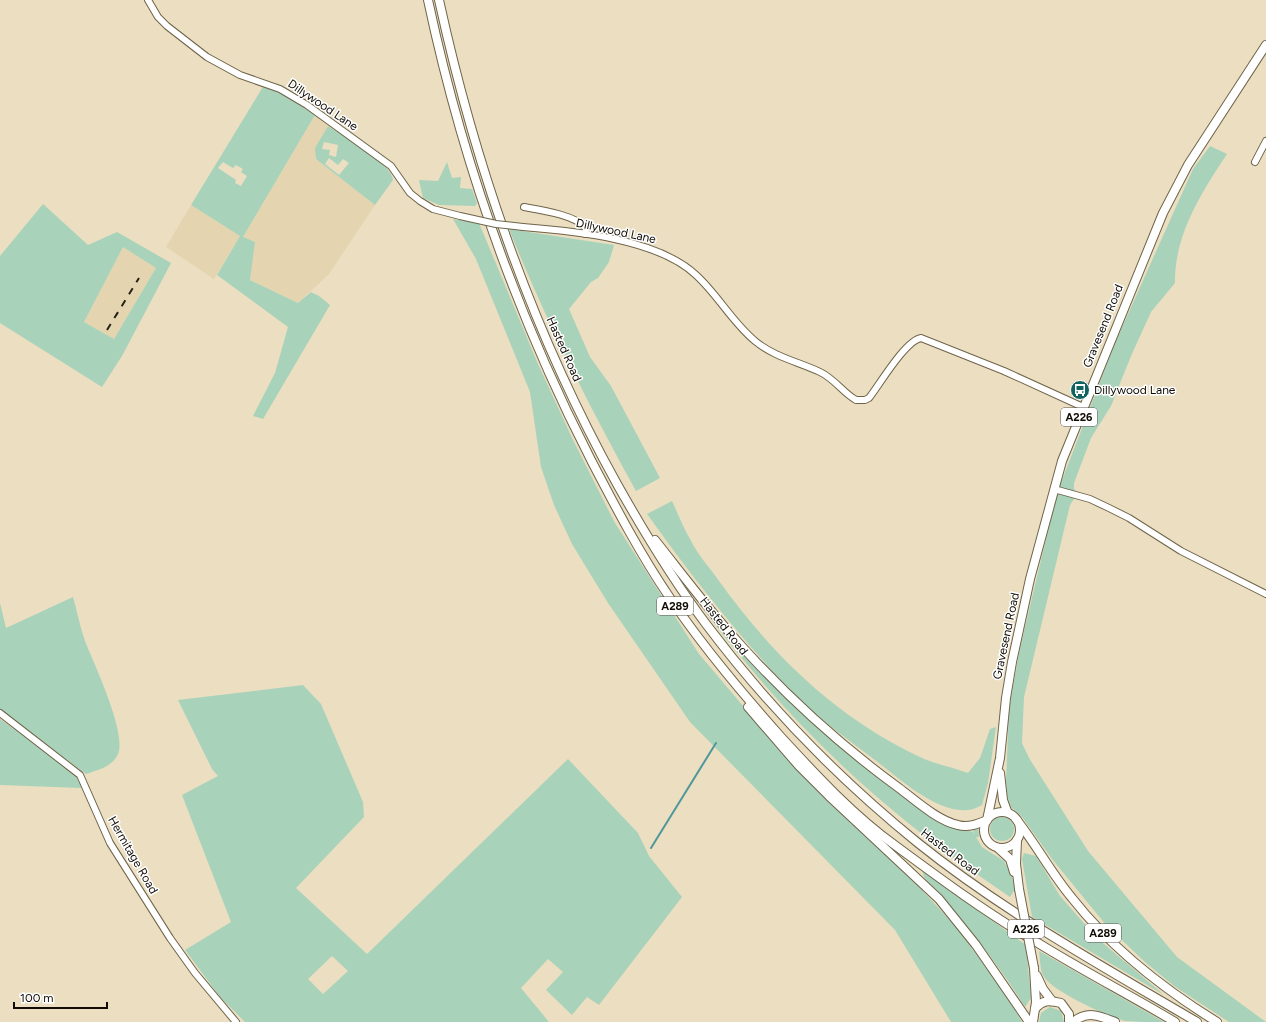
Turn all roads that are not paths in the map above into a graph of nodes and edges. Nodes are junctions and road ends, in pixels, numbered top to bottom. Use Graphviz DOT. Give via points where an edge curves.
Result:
graph roads {
  1 [pos="148,0"];
  2 [pos="428,0"];
  3 [pos="439,0"];
  4 [pos="1266,45"];
  5 [pos="1266,141"];
  6 [pos="1255,162"];
  7 [pos="524,206"];
  8 [pos="585,234"];
  9 [pos="1082,406"];
  10 [pos="1054,489"];
  11 [pos="632,511"];
  12 [pos="1266,594"];
  13 [pos="669,597"];
  14 [pos="0,714"];
  15 [pos="1000,758"];
  16 [pos="1007,811"];
  17 [pos="1016,819"];
  18 [pos="987,820"];
  19 [pos="1017,840"];
  20 [pos="998,848"];
  21 [pos="1019,889"];
  22 [pos="1034,968"];
  23 [pos="1052,1001"];
  24 [pos="1034,1010"];
  25 [pos="236,1022"];
  26 [pos="1029,1022"];
  27 [pos="1033,1022"];
  28 [pos="1069,1022"];
  29 [pos="1073,1022"];
  30 [pos="1115,1022"];
  31 [pos="1175,1022"];
  32 [pos="1197,1022"];
  33 [pos="1217,1022"];
  1 -- 8 [label="street, Dillywood Lane, bridge" via="167,26 207,58 240,75 280,89 307,105 391,166 410,193 433,209 496,224"];
  2 -- 13 [label="main road, Hasted Road / A289" via="447,82 477,190 501,259 561,401 615,505"];
  3 -- 11 [label="main road, Hasted Road / A289" via="457,78 488,186 528,297 570,394"];
  4 -- 9 [label="main road, Gravesend Road / A226" via="1188,165 1163,213"];
  5 -- 6 [label="street"];
  7 -- 8 [label="street" via="561,215 582,224 586,228"];
  8 -- 9 [label="street, Dillywood Lane" via="644,246 665,253 682,263 697,276 755,341 789,360 821,372 856,400 868,398 911,344 923,338"];
  9 -- 10 [label="main road, Gravesend Road / A226"];
  10 -- 12 [label="street" via="1090,499 1109,508 1180,551"];
  10 -- 15 [label="main road, Gravesend Road / A226" via="1030,579 1012,662"];
  11 -- 18 [label="main road, A289" via="737,641 795,702 837,740 905,792 951,823 971,826"];
  11 -- 32 [label="main road, Hasted Road / A289" via="708,626 790,724 864,797 920,845 980,890 1072,949"];
  13 -- 26 [label="main road, A289" via="700,648 759,720 829,796 939,899 984,956"];
  13 -- 31 [label="main road, Hasted Road / A289" via="720,666 767,721 853,810 895,846 1009,926"];
  14 -- 25 [label="street, Hermitage Road" via="80,775 110,843 170,938"];
  15 -- 16 [label="main road, Gravesend Road / A226" via="1002,791"];
  15 -- 18 [label="main road, Gravesend Road / A226"];
  16 -- 17 [label="main road"];
  16 -- 18 [label="main road" via="997,812"];
  17 -- 19 [label="main road" via="1020,830"];
  17 -- 33 [label="main road, A289" via="1070,897 1101,931 1148,975"];
  18 -- 20 [label="main road" via="984,836 990,844"];
  19 -- 20 [label="main road" via="1010,847"];
  19 -- 21 [label="main road, A226"];
  20 -- 21 [label="main road, A226" via="1012,863"];
  21 -- 22 [label="main road, A226, bridge"];
  22 -- 23 [label="main road, A226" via="1041,986"];
  22 -- 24 [label="main road, A226"];
  23 -- 24 [label="main road" via="1039,1004"];
  23 -- 28 [label="main road" via="1066,1008"];
  24 -- 27 [label="main road"];
  29 -- 30 [label="main road" via="1091,1014"];
}
